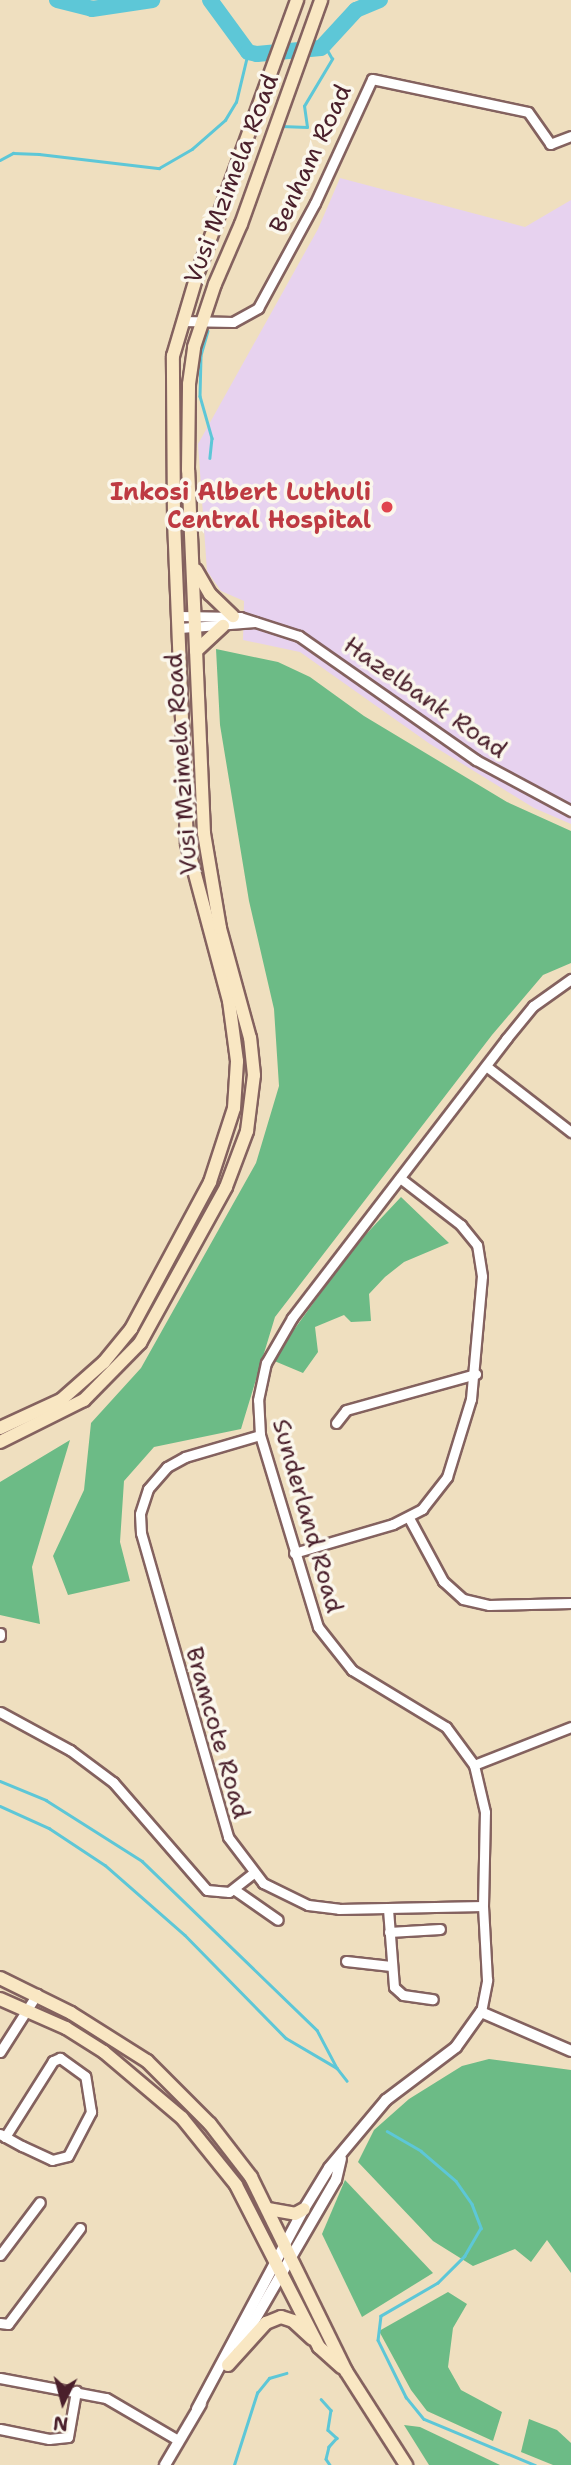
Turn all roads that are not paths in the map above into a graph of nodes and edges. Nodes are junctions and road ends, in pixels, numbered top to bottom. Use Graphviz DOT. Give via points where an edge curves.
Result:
graph roads {
  1 [pos="296,2"];
  2 [pos="319,4"];
  3 [pos="571,136"];
  4 [pos="182,321"];
  5 [pos="202,322"];
  6 [pos="193,563"];
  7 [pos="233,616"];
  8 [pos="195,621"];
  9 [pos="179,622"];
  10 [pos="254,622"];
  11 [pos="223,625"];
  12 [pos="195,651"];
  13 [pos="571,811"];
  14 [pos="571,979"];
  15 [pos="486,1066"];
  16 [pos="571,1132"];
  17 [pos="400,1178"];
  18 [pos="476,1374"];
  19 [pos="337,1423"];
  20 [pos="0,1428"];
  21 [pos="260,1435"];
  22 [pos="0,1442"];
  23 [pos="409,1518"];
  24 [pos="294,1553"];
  25 [pos="571,1603"];
  26 [pos="0,1712"];
  27 [pos="571,1727"];
  28 [pos="474,1765"];
  29 [pos="252,1874"];
  30 [pos="235,1890"];
  31 [pos="483,1906"];
  32 [pos="387,1909"];
  33 [pos="278,1920"];
  34 [pos="440,1929"];
  35 [pos="389,1932"];
  36 [pos="346,1961"];
  37 [pos="391,1966"];
  38 [pos="0,1978"];
  39 [pos="37,1994"];
  40 [pos="0,1999"];
  41 [pos="433,1999"];
  42 [pos="27,2011"];
  43 [pos="481,2012"];
  44 [pos="571,2051"];
  45 [pos="0,2052"];
  46 [pos="3,2135"];
  47 [pos="341,2159"];
  48 [pos="40,2202"];
  49 [pos="268,2209"];
  50 [pos="304,2209"];
  51 [pos="80,2228"];
  52 [pos="286,2242"];
  53 [pos="0,2255"];
  54 [pos="292,2258"];
  55 [pos="276,2259"];
  56 [pos="283,2272"];
  57 [pos="0,2323"];
  58 [pos="319,2347"];
  59 [pos="229,2365"];
  60 [pos="346,2371"];
  61 [pos="0,2378"];
  62 [pos="76,2391"];
  63 [pos="197,2409"];
  64 [pos="0,2428"];
  65 [pos="178,2440"];
  66 [pos="164,2465"];
  67 [pos="406,2465"];
  1 -- 4 [label="main road, Vusi Mzimela Road"];
  2 -- 5 [label="main road, Vusi Mzimela Road"];
  3 -- 5 [label="street, Benham Road" via="550,144 528,112 372,79 315,203 258,308 241,320"];
  4 -- 5 [label="street, Benham Road"];
  4 -- 9 [label="main road, Vusi Mzimela Road" via="172,389"];
  5 -- 6 [label="main road, Vusi Mzimela Road" via="191,363 187,407"];
  6 -- 7 [label="main road" via="204,587"];
  6 -- 8 [label="main road, Vusi Mzimela Road"];
  7 -- 8 [label="street, Hazelbank Road"];
  7 -- 10 [label="street, Hazelbank Road"];
  8 -- 9 [label="street, Hazelbank Road"];
  8 -- 11 [label="street, Hazelbank Road"];
  8 -- 12 [label="main road, Vusi Mzimela Road"];
  9 -- 20 [label="main road, Vusi Mzimela Road" via="187,844 229,1001 237,1062 234,1108 210,1182 131,1329 104,1362 61,1400"];
  10 -- 11 [label="street, Hazelbank Road"];
  10 -- 13 [label="street, Hazelbank Road" via="281,628 315,645 476,760"];
  11 -- 12 [label="main road"];
  12 -- 22 [label="main road, Vusi Mzimela Road" via="208,868 248,1027 254,1075 247,1131 226,1187 140,1343 84,1400"];
  14 -- 15 [label="street, Sunderland Road" via="533,1006"];
  15 -- 16 [label="street"];
  15 -- 17 [label="street, Sunderland Road"];
  17 -- 18 [label="street" via="461,1225 477,1245 482,1276"];
  17 -- 21 [label="street, Sunderland Road" via="275,1343 261,1382"];
  18 -- 19 [label="street" via="346,1410"];
  18 -- 23 [label="street" via="447,1477 433,1498"];
  21 -- 24 [label="street, Sunderland Road"];
  21 -- 29 [label="street, Bramcote Road" via="185,1457 167,1467 148,1489 140,1524 220,1817"];
  23 -- 24 [label="street"];
  23 -- 25 [label="street" via="443,1581 463,1599 489,1605"];
  24 -- 28 [label="street, Sunderland Road" via="309,1606 335,1652 352,1670 446,1727"];
  26 -- 30 [label="street" via="70,1750 113,1782 207,1890"];
  27 -- 28 [label="street"];
  28 -- 31 [label="street, Sunderland Road" via="485,1812"];
  29 -- 30 [label="street"];
  29 -- 32 [label="street, Bramcote Road" via="276,1892 307,1905"];
  30 -- 33 [label="street"];
  31 -- 32 [label="street, Bramcote Road"];
  31 -- 43 [label="street, Sunderland Road" via="488,1980"];
  32 -- 35 [label="street"];
  34 -- 35 [label="street"];
  35 -- 37 [label="street"];
  36 -- 37 [label="street"];
  37 -- 41 [label="street" via="398,1992"];
  38 -- 39 [label="main road"];
  39 -- 42 [label="street"];
  39 -- 49 [label="main road" via="124,2046 184,2095 251,2177"];
  40 -- 42 [label="main road"];
  42 -- 45 [label="street"];
  42 -- 55 [label="main road" via="104,2052 182,2118 236,2185"];
  43 -- 44 [label="street"];
  43 -- 47 [label="street" via="456,2047 386,2101"];
  46 -- 46 [label="street" via="52,2160 68,2156 91,2112 85,2076 61,2058 53,2062"];
  47 -- 50 [label="street" via="332,2165"];
  47 -- 54 [label="street" via="340,2171"];
  48 -- 53 [label="street"];
  49 -- 50 [label="main road" via="295,2214"];
  49 -- 52 [label="main road"];
  50 -- 52 [label="street"];
  51 -- 57 [label="street" via="8,2324"];
  52 -- 54 [label="main road"];
  52 -- 55 [label="street"];
  54 -- 56 [label="street"];
  54 -- 60 [label="main road"];
  55 -- 56 [label="main road"];
  55 -- 63 [label="street"];
  56 -- 58 [label="main road"];
  56 -- 59 [label="street"];
  58 -- 59 [label="main road" via="293,2320 281,2316 266,2322"];
  58 -- 60 [label="main road"];
  59 -- 63 [label="street"];
  60 -- 67 [label="main road"];
  61 -- 62 [label="street"];
  62 -- 64 [label="street" via="68,2437 49,2439"];
  62 -- 65 [label="street" via="106,2398"];
  63 -- 65 [label="street"];
  65 -- 66 [label="street"];
}
